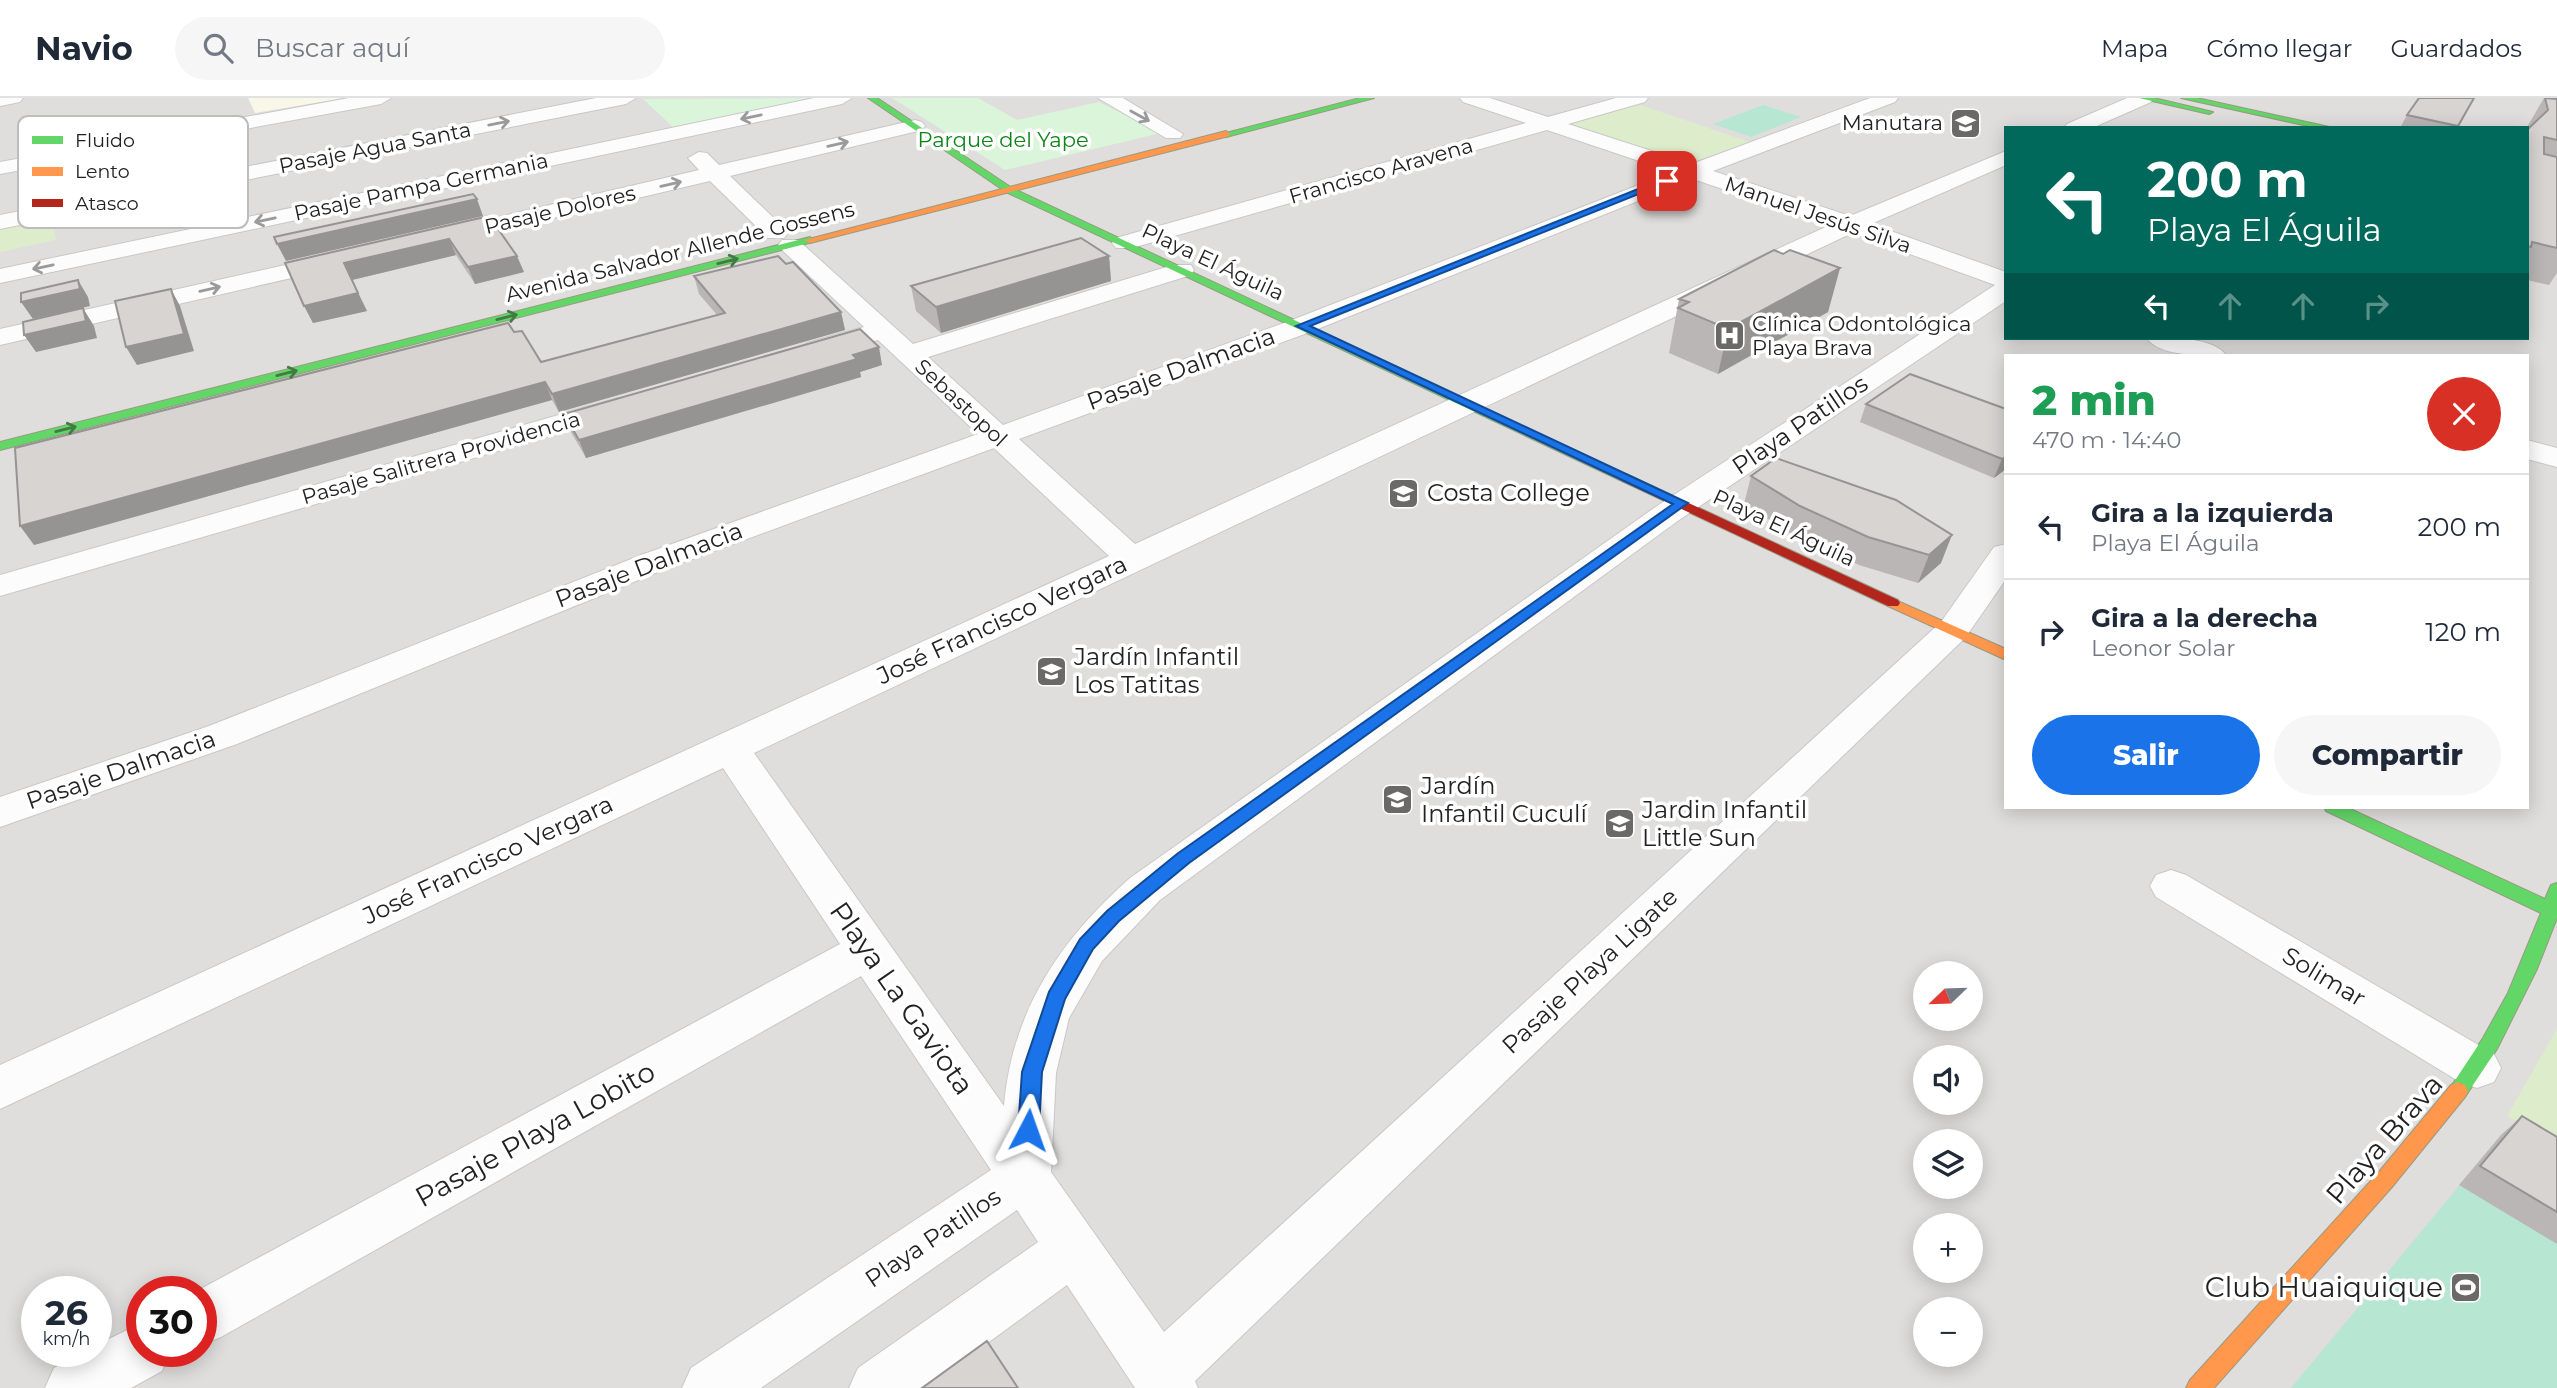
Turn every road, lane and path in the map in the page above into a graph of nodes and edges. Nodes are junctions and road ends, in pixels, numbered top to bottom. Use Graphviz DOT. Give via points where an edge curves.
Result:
graph roads {
  1 [pos="13,98"];
  2 [pos="381,98"];
  3 [pos="842,98"];
  4 [pos="872,98"];
  5 [pos="1108,98"];
  6 [pos="1317,98"];
  7 [pos="1370,98"];
  8 [pos="1469,98"];
  9 [pos="1638,98"];
  10 [pos="1888,98"];
  11 [pos="2144,98"];
  12 [pos="2185,98"];
  13 [pos="0,100"];
  14 [pos="641,105"];
  15 [pos="248,122"];
  16 [pos="1547,124"];
  17 [pos="915,126"];
  18 [pos="2079,126"];
  19 [pos="2277,126"];
  20 [pos="2320,126"];
  21 [pos="674,134"];
  22 [pos="1172,134"];
  23 [pos="2004,158"];
  24 [pos="18,165"];
  25 [pos="0,168"];
  26 [pos="1691,172"];
  27 [pos="715,174"];
  28 [pos="248,177"];
  29 [pos="993,179"];
  30 [pos="1009,190"];
  31 [pos="18,219"];
  32 [pos="0,222"];
  33 [pos="248,224"];
  34 [pos="1850,224"];
  35 [pos="228,228"];
  36 [pos="783,239"];
  37 [pos="418,242"];
  38 [pos="1124,243"];
  39 [pos="364,254"];
  40 [pos="1182,270"];
  41 [pos="0,276"];
  42 [pos="2004,280"];
  43 [pos="2004,290"];
  44 [pos="1301,326"];
  45 [pos="882,330"];
  46 [pos="0,337"];
  47 [pos="348,340"];
  48 [pos="2164,340"];
  49 [pos="2193,353"];
  50 [pos="908,354"];
  51 [pos="788,357"];
  52 [pos="641,400"];
  53 [pos="1466,403"];
  54 [pos="996,435"];
  55 [pos="0,446"];
  56 [pos="2529,450"];
  57 [pos="2557,458"];
  58 [pos="1682,503"];
  59 [pos="2004,557"];
  60 [pos="1132,559"];
  61 [pos="0,586"];
  62 [pos="1953,630"];
  63 [pos="2004,654"];
  64 [pos="729,747"];
  65 [pos="2336,809"];
  66 [pos="0,812"];
  67 [pos="2171,886"];
  68 [pos="2557,890"];
  69 [pos="2552,910"];
  70 [pos="869,950"];
  71 [pos="2477,1068"];
  72 [pos="0,1088"];
  73 [pos="1025,1176"];
  74 [pos="1075,1248"];
  75 [pos="217,1309"];
  76 [pos="126,1360"];
  77 [pos="1164,1381"];
  78 [pos="74,1388"];
  79 [pos="711,1388"];
  80 [pos="878,1388"];
  81 [pos="2198,1388"];
  1 -- 13 [label="street"];
  2 -- 15 [label="street"];
  3 -- 21 [label="street, Pasaje Pampa Germania, one-way"];
  4 -- 17 [label="main road, Playa El Águila"];
  5 -- 22 [label="street, one-way"];
  6 -- 22 [label="main road, Avenida Salvador Allende Gossens"];
  7 -- 30 [label="main road, Avenida Salvador Allende Gossens"];
  8 -- 16 [label="street, Manuel Jesús Silva"];
  9 -- 16 [label="street, Francisco Aravena"];
  10 -- 26 [label="street, Pasaje Dalmacia"];
  11 -- 18 [label="street"];
  11 -- 19 [label="main road"];
  12 -- 20 [label="main road"];
  14 -- 21 [label="street, Sebastopol"];
  28 -- 14 [label="street, Pasaje Agua Santa, one-way"];
  16 -- 26 [label="street, Manuel Jesús Silva"];
  16 -- 38 [label="street, Francisco Aravena"];
  27 -- 17 [label="street, Pasaje Dolores, one-way"];
  17 -- 29 [label="main road, Playa El Águila"];
  21 -- 27 [label="street, Sebastopol"];
  21 -- 33 [label="street, Pasaje Pampa Germania, one-way"];
  22 -- 29 [label="main road, Avenida Salvador Allende Gossens"];
  23 -- 34 [label="street, José Francisco Vergara"];
  24 -- 25 [label="street"];
  26 -- 34 [label="street, Manuel Jesús Silva"];
  26 -- 44 [label="street, Pasaje Dalmacia"];
  27 -- 36 [label="street, Sebastopol"];
  37 -- 27 [label="street, Pasaje Dolores, one-way"];
  29 -- 30 [label="main road, Playa El Águila"];
  29 -- 36 [label="main road, Avenida Salvador Allende Gossens"];
  30 -- 36 [label="main road, Avenida Salvador Allende Gossens"];
  30 -- 38 [label="main road, Playa El Águila"];
  32 -- 31 [label="street, Pasaje Agua Santa, one-way"];
  34 -- 42 [label="street, Manuel Jesús Silva"];
  34 -- 53 [label="street, José Francisco Vergara"];
  35 -- 41 [label="street, Pasaje Pampa Germania, one-way"];
  36 -- 45 [label="street, Sebastopol"];
  36 -- 47 [label="main road, Avenida Salvador Allende Gossens"];
  55 -- 36 [label="main road, Avenida Salvador Allende Gossens, one-way"];
  38 -- 40 [label="main road, Playa El Águila"];
  46 -- 39 [label="street, one-way"];
  40 -- 44 [label="main road, Playa El Águila"];
  40 -- 50 [label="street"];
  43 -- 58 [label="street, Playa Patillos"];
  44 -- 53 [label="main road, Playa El Águila"];
  44 -- 54 [label="street, Pasaje Dalmacia"];
  45 -- 50 [label="street, Sebastopol"];
  45 -- 51 [label="street"];
  48 -- 49 [label="street"];
  50 -- 54 [label="street, Sebastopol"];
  52 -- 61 [label="street, Pasaje Salitrera Providencia"];
  53 -- 58 [label="main road, Playa El Águila"];
  53 -- 60 [label="street, José Francisco Vergara"];
  54 -- 60 [label="street, Sebastopol"];
  54 -- 66 [label="street, Pasaje Dalmacia" via="656,561 235,730"];
  56 -- 57 [label="street"];
  58 -- 62 [label="main road, Playa El Águila"];
  58 -- 73 [label="street, Playa Patillos" via="1183,859 1113,916 1070,971 1041,1036 1032,1072"];
  59 -- 62 [label="street, Pasaje Playa Ligate"];
  60 -- 64 [label="street, José Francisco Vergara"];
  62 -- 63 [label="main road, Playa El Águila"];
  62 -- 77 [label="street, Pasaje Playa Ligate"];
  64 -- 70 [label="street, Playa La Gaviota"];
  64 -- 72 [label="street, José Francisco Vergara"];
  65 -- 69 [label="main road"];
  67 -- 71 [label="street, Solimar"];
  68 -- 69 [label="main road, Playa Brava"];
  69 -- 71 [label="main road, Playa Brava" via="2515,1006"];
  70 -- 73 [label="street, Playa La Gaviota"];
  70 -- 75 [label="street, Pasaje Playa Lobito"];
  71 -- 81 [label="main road, Playa Brava" via="2424,1138"];
  73 -- 74 [label="street, Playa La Gaviota"];
  73 -- 79 [label="street, Playa Patillos"];
  74 -- 77 [label="street, Playa La Gaviota"];
  74 -- 80 [label="street"];
  76 -- 78 [label="street"];
}
